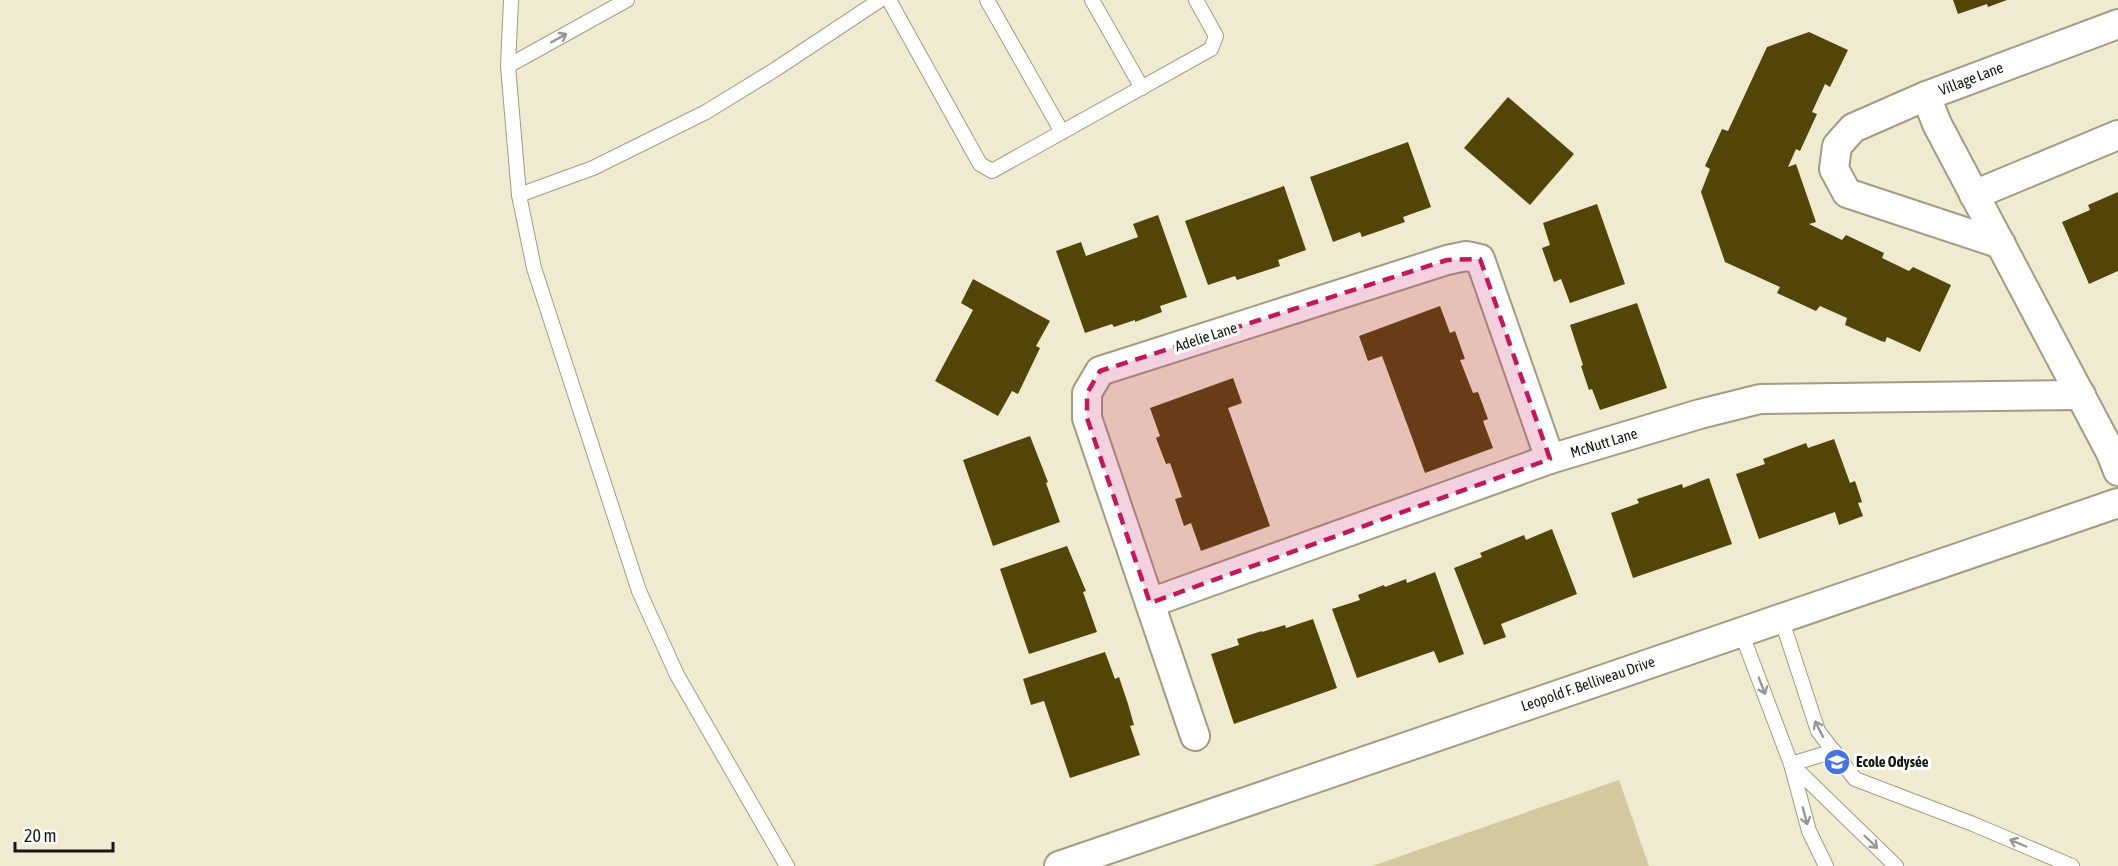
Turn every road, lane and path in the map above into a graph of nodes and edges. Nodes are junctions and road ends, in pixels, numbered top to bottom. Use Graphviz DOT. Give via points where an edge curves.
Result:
graph roads {
  1 [pos="511,0"];
  2 [pos="627,0"];
  3 [pos="880,0"];
  4 [pos="889,0"];
  5 [pos="987,0"];
  6 [pos="1092,0"];
  7 [pos="1196,0"];
  8 [pos="2118,24"];
  9 [pos="508,66"];
  10 [pos="1142,88"];
  11 [pos="1926,96"];
  12 [pos="1062,132"];
  13 [pos="2118,135"];
  14 [pos="519,195"];
  15 [pos="1974,195"];
  16 [pos="2001,244"];
  17 [pos="2080,395"];
  18 [pos="1550,459"];
  19 [pos="2118,471"];
  20 [pos="2118,503"];
  21 [pos="1150,603"];
  22 [pos="1781,618"];
  23 [pos="1741,632"];
  24 [pos="1195,736"];
  25 [pos="1834,751"];
  26 [pos="1791,764"];
  27 [pos="787,866"];
  28 [pos="1059,866"];
  29 [pos="1826,866"];
  30 [pos="1896,866"];
  31 [pos="2072,866"];
  1 -- 9 [label="lane"];
  9 -- 2 [label="lane, one-way"];
  3 -- 14 [label="lane" via="706,112 593,168"];
  4 -- 12 [label="lane" via="980,164 992,171"];
  5 -- 12 [label="lane"];
  6 -- 10 [label="lane"];
  7 -- 10 [label="lane" via="1216,36 1211,49"];
  8 -- 11 [label="street, Village Lane"];
  9 -- 14 [label="lane"];
  10 -- 12 [label="lane"];
  11 -- 15 [label="street, Village Lane"];
  11 -- 16 [label="street" via="1853,128 1838,146 1834,169 1847,193"];
  13 -- 15 [label="street"];
  14 -- 27 [label="lane" via="534,268 639,591 677,675"];
  15 -- 16 [label="street, Village Lane"];
  16 -- 17 [label="street, Village Lane"];
  17 -- 18 [label="street, McNutt Lane" via="1760,399"];
  17 -- 19 [label="street, Village Lane"];
  18 -- 21 [label="street, McNutt Lane"];
  18 -- 21 [label="street, Adelie Lane" via="1480,259 1466,256 1100,371 1086,393 1086,418"];
  20 -- 22 [label="street, Leopold F. Belliveau Drive"];
  21 -- 24 [label="street, Adelie Lane"];
  22 -- 23 [label="street, Leopold F. Belliveau Drive"];
  25 -- 22 [label="lane, one-way" via="1818,730"];
  23 -- 26 [label="lane, one-way"];
  23 -- 28 [label="street, Leopold F. Belliveau Drive"];
  25 -- 26 [label="lane"];
  31 -- 25 [label="lane, one-way" via="1855,779"];
  26 -- 29 [label="lane, one-way" via="1809,831"];
  26 -- 30 [label="lane, one-way"];
}
